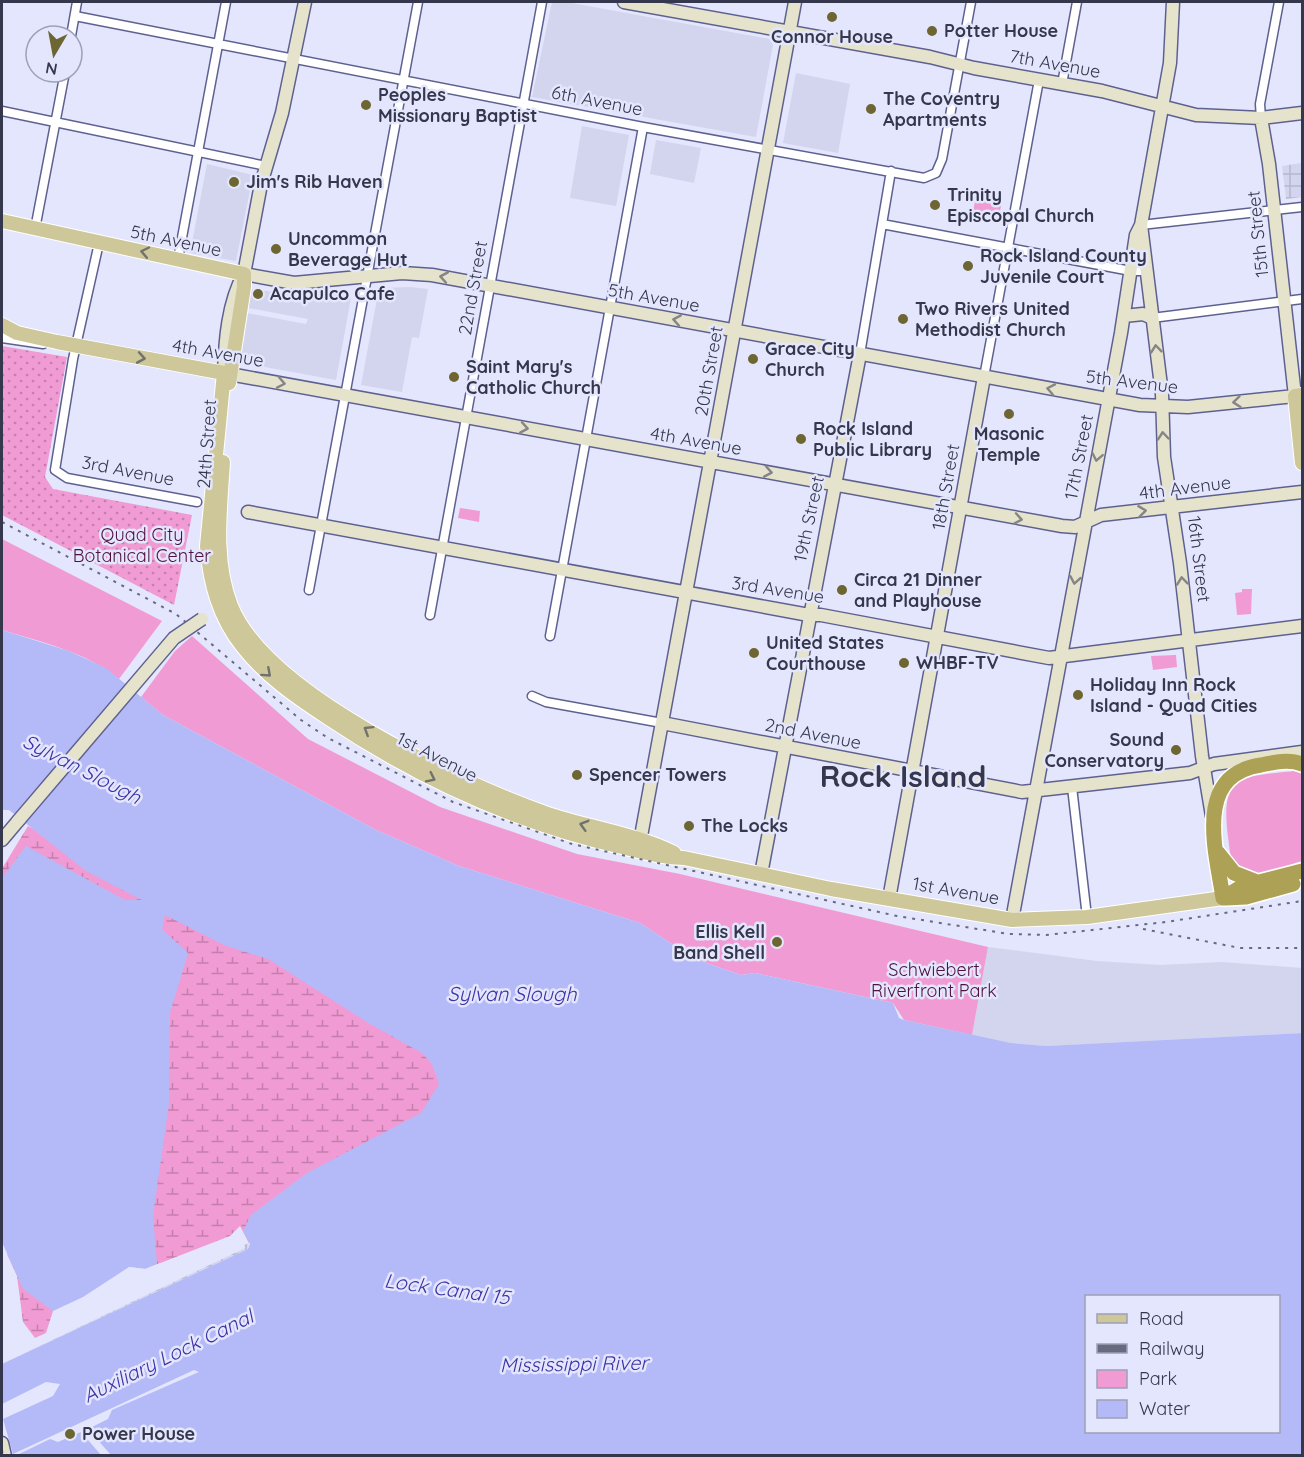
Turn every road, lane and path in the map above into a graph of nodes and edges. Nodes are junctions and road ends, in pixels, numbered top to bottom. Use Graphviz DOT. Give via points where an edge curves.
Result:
graph roads {
  1 [pos="77,2"];
  2 [pos="226,2"];
  3 [pos="305,2"];
  4 [pos="418,2"];
  5 [pos="542,2"];
  6 [pos="624,2"];
  7 [pos="795,2"];
  8 [pos="971,2"];
  9 [pos="1077,2"];
  10 [pos="1173,2"];
  11 [pos="1279,2"];
  12 [pos="666,5"];
  13 [pos="75,16"];
  14 [pos="73,24"];
  15 [pos="789,32"];
  16 [pos="217,45"];
  17 [pos="294,60"];
  18 [pos="959,64"];
  19 [pos="1039,80"];
  20 [pos="404,81"];
  21 [pos="62,84"];
  22 [pos="1062,84"];
  23 [pos="523,104"];
  24 [pos="1161,107"];
  25 [pos="2,111"];
  26 [pos="1302,113"];
  27 [pos="1261,118"];
  28 [pos="54,122"];
  29 [pos="643,127"];
  30 [pos="767,149"];
  31 [pos="197,152"];
  32 [pos="266,166"];
  33 [pos="891,171"];
  34 [pos="1302,207"];
  35 [pos="1274,211"];
  36 [pos="3,223"];
  37 [pos="882,224"];
  38 [pos="1142,225"];
  39 [pos="35,229"];
  40 [pos="99,243"];
  41 [pos="1007,248"];
  42 [pos="178,259"];
  43 [pos="1131,271"];
  44 [pos="1147,271"];
  45 [pos="244,274"];
  46 [pos="368,277"];
  47 [pos="490,286"];
  48 [pos="1302,299"];
  49 [pos="1284,301"];
  50 [pos="610,309"];
  51 [pos="1124,315"];
  52 [pos="1152,318"];
  53 [pos="2,325"];
  54 [pos="734,330"];
  55 [pos="2,338"];
  56 [pos="57,342"];
  57 [pos="80,346"];
  58 [pos="860,354"];
  59 [pos="227,373"];
  60 [pos="984,377"];
  61 [pos="346,395"];
  62 [pos="1299,395"];
  63 [pos="1108,399"];
  64 [pos="1161,407"];
  65 [pos="467,417"];
  66 [pos="586,439"];
  67 [pos="711,462"];
  68 [pos="1302,463"];
  69 [pos="835,486"];
  70 [pos="1302,492"];
  71 [pos="197,502"];
  72 [pos="1173,507"];
  73 [pos="961,508"];
  74 [pos="248,512"];
  75 [pos="1085,522"];
  76 [pos="321,526"];
  77 [pos="442,548"];
  78 [pos="562,570"];
  79 [pos="309,590"];
  80 [pos="687,593"];
  81 [pos="226,607"];
  82 [pos="430,615"];
  83 [pos="809,615"];
  84 [pos="1302,626"];
  85 [pos="550,636"];
  86 [pos="937,638"];
  87 [pos="1189,639"];
  88 [pos="1062,656"];
  89 [pos="532,696"];
  90 [pos="662,723"];
  91 [pos="785,746"];
  92 [pos="1302,752"];
  93 [pos="1302,764"];
  94 [pos="1203,767"];
  95 [pos="911,771"];
  96 [pos="1072,787"];
  97 [pos="1037,790"];
  98 [pos="1212,816"];
  99 [pos="2,840"];
  100 [pos="639,847"];
  101 [pos="1217,852"];
  102 [pos="1302,871"];
  103 [pos="761,874"];
  104 [pos="1302,881"];
  105 [pos="1257,882"];
  106 [pos="1223,898"];
  107 [pos="889,899"];
  108 [pos="1087,917"];
  109 [pos="1012,920"];
  110 [pos="2,1443"];
  111 [pos="5,1455"];
  1 -- 13 [label="street"];
  2 -- 16 [label="street"];
  3 -- 17 [label="street, 24th Street"];
  4 -- 20 [label="street"];
  5 -- 23 [label="street, 22nd Street"];
  6 -- 12 [label="street, 7th Avenue"];
  7 -- 15 [label="street, 20th Street"];
  8 -- 18 [label="street"];
  9 -- 22 [label="street"];
  10 -- 24 [label="street, 17th Street" via="1173,39"];
  11 -- 27 [label="street, 15th Street" via="1260,104"];
  12 -- 15 [label="street, 7th Avenue"];
  13 -- 14 [label="street"];
  13 -- 16 [label="street, 6th Avenue"];
  15 -- 18 [label="street, 7th Avenue"];
  15 -- 30 [label="street, 20th Street"];
  16 -- 17 [label="street, 6th Avenue"];
  16 -- 31 [label="street"];
  17 -- 20 [label="street, 6th Avenue"];
  17 -- 32 [label="street, 24th Street"];
  18 -- 19 [label="street, 7th Avenue"];
  18 -- 33 [label="street, 6th Avenue" via="936,173 924,178"];
  19 -- 22 [label="street, 7th Avenue"];
  19 -- 41 [label="street, 18th Street"];
  20 -- 23 [label="street, 6th Avenue"];
  20 -- 46 [label="street"];
  21 -- 28 [label="street"];
  22 -- 24 [label="street, 7th Avenue"];
  23 -- 29 [label="street, 6th Avenue"];
  23 -- 47 [label="street, 22nd Street"];
  24 -- 27 [label="street, 7th Avenue" via="1206,116"];
  24 -- 38 [label="street, 17th Street"];
  25 -- 28 [label="street"];
  26 -- 27 [label="street, 7th Avenue"];
  27 -- 35 [label="street, 15th Street"];
  28 -- 31 [label="street"];
  28 -- 39 [label="street"];
  29 -- 30 [label="street, 6th Avenue"];
  29 -- 50 [label="street"];
  30 -- 33 [label="street, 6th Avenue"];
  30 -- 54 [label="street, 20th Street"];
  31 -- 32 [label="street"];
  31 -- 42 [label="street"];
  32 -- 45 [label="street, 24th Street"];
  33 -- 37 [label="street, 19th Street"];
  34 -- 35 [label="street"];
  35 -- 38 [label="street"];
  35 -- 49 [label="street, 15th Street"];
  36 -- 39 [label="main road, 5th Avenue"];
  37 -- 41 [label="street"];
  37 -- 58 [label="street, 19th Street"];
  38 -- 43 [label="street, 17th Street" via="1136,235"];
  38 -- 44 [label="street, 16th Street"];
  39 -- 40 [label="main road, 5th Avenue"];
  42 -- 40 [label="main road, 5th Avenue, one-way"];
  40 -- 57 [label="street"];
  41 -- 43 [label="street"];
  41 -- 60 [label="street, 18th Street"];
  42 -- 45 [label="main road, 5th Avenue"];
  43 -- 44 [label="street"];
  43 -- 51 [label="street, 17th Street"];
  44 -- 52 [label="street, 16th Street"];
  45 -- 46 [label="street, 5th Avenue" via="294,283"];
  45 -- 59 [label="main road, 24th Street"];
  47 -- 46 [label="street, 5th Avenue, one-way" via="415,274"];
  46 -- 61 [label="street"];
  47 -- 50 [label="street, 5th Avenue"];
  47 -- 65 [label="street, 22nd Street"];
  48 -- 49 [label="street"];
  49 -- 52 [label="street"];
  49 -- 62 [label="street, 15th Street"];
  54 -- 50 [label="street, 5th Avenue, one-way"];
  50 -- 66 [label="street"];
  51 -- 52 [label="street" via="1143,314"];
  51 -- 63 [label="street, 17th Street"];
  64 -- 52 [label="street, 16th Street, one-way"];
  53 -- 56 [label="main road" via="17,333"];
  54 -- 58 [label="street, 5th Avenue"];
  54 -- 67 [label="street, 20th Street"];
  55 -- 56 [label="street" via="43,344"];
  56 -- 57 [label="main road"];
  57 -- 59 [label="main road, 4th Avenue, one-way"];
  57 -- 71 [label="street, 3rd Avenue" via="55,470 67,478"];
  58 -- 60 [label="street, 5th Avenue"];
  58 -- 69 [label="street, 19th Street"];
  59 -- 61 [label="street, 4th Avenue, one-way"];
  59 -- 81 [label="main road, 24th Street" via="207,546 209,571"];
  63 -- 60 [label="street, 5th Avenue, one-way"];
  60 -- 73 [label="street, 18th Street"];
  61 -- 65 [label="street, 4th Avenue"];
  61 -- 76 [label="street"];
  62 -- 64 [label="street, 5th Avenue, one-way"];
  62 -- 68 [label="main road, 15th Street"];
  63 -- 64 [label="street, 5th Avenue"];
  63 -- 75 [label="street, 17th Street, one-way"];
  72 -- 64 [label="street, 16th Street, one-way"];
  65 -- 66 [label="street, 4th Avenue, one-way"];
  65 -- 77 [label="street, 22nd Street"];
  66 -- 67 [label="street, 4th Avenue"];
  66 -- 78 [label="street"];
  67 -- 69 [label="street, 4th Avenue, one-way"];
  67 -- 80 [label="street, 20th Street"];
  69 -- 73 [label="street, 4th Avenue"];
  69 -- 83 [label="street, 19th Street"];
  70 -- 72 [label="street, 4th Avenue"];
  75 -- 72 [label="street, 4th Avenue, one-way" via="1101,515"];
  87 -- 72 [label="street, 16th Street, one-way"];
  73 -- 75 [label="street, 4th Avenue, one-way" via="1062,526 1075,527"];
  73 -- 86 [label="street, 18th Street"];
  74 -- 76 [label="street, 3rd Avenue"];
  75 -- 88 [label="street, 17th Street, one-way"];
  76 -- 77 [label="street, 3rd Avenue"];
  76 -- 79 [label="street"];
  77 -- 78 [label="street, 3rd Avenue"];
  77 -- 82 [label="street, 22nd Street"];
  78 -- 80 [label="street, 3rd Avenue"];
  78 -- 85 [label="street"];
  80 -- 83 [label="street, 3rd Avenue"];
  80 -- 90 [label="street, 20th Street"];
  81 -- 99 [label="street, bridge" via="181,632"];
  81 -- 100 [label="main road, 1st Avenue" via="242,646 259,666 310,706 366,742 430,777 502,809 565,831"];
  83 -- 86 [label="street, 3rd Avenue"];
  83 -- 91 [label="street, 19th Street"];
  84 -- 87 [label="street, 3rd Avenue"];
  86 -- 88 [label="street, 3rd Avenue" via="1044,658"];
  86 -- 95 [label="street, 18th Street"];
  87 -- 88 [label="street, 3rd Avenue"];
  87 -- 94 [label="street, 16th Street"];
  88 -- 97 [label="street, 17th Street"];
  89 -- 90 [label="street, 2nd Avenue" via="546,702"];
  90 -- 91 [label="street, 2nd Avenue"];
  90 -- 100 [label="street, 20th Street"];
  91 -- 95 [label="street, 2nd Avenue"];
  91 -- 103 [label="street, 19th Street"];
  92 -- 94 [label="street, 2nd Avenue"];
  93 -- 98 [label="highway" via="1281,762 1242,770 1226,784"];
  94 -- 96 [label="street, 2nd Avenue" via="1191,773"];
  94 -- 98 [label="street, 16th Street"];
  95 -- 97 [label="street, 2nd Avenue" via="1022,792"];
  95 -- 107 [label="street, 18th Street"];
  96 -- 97 [label="street, 2nd Avenue"];
  96 -- 108 [label="street"];
  97 -- 109 [label="street, 17th Street"];
  98 -- 101 [label="highway, 16th Street"];
  100 -- 103 [label="main road, 1st Avenue" via="665,858 684,858"];
  101 -- 105 [label="highway" via="1234,873"];
  101 -- 106 [label="highway, 16th Street"];
  102 -- 105 [label="highway, 1st Avenue"];
  103 -- 107 [label="main road, 1st Avenue"];
  104 -- 106 [label="highway, 1st Avenue" via="1246,897"];
  105 -- 106 [label="highway, 1st Avenue"];
  106 -- 108 [label="main road, 1st Avenue"];
  107 -- 109 [label="main road, 1st Avenue"];
  108 -- 109 [label="main road, 1st Avenue"];
  110 -- 111 [label="street"];
}
